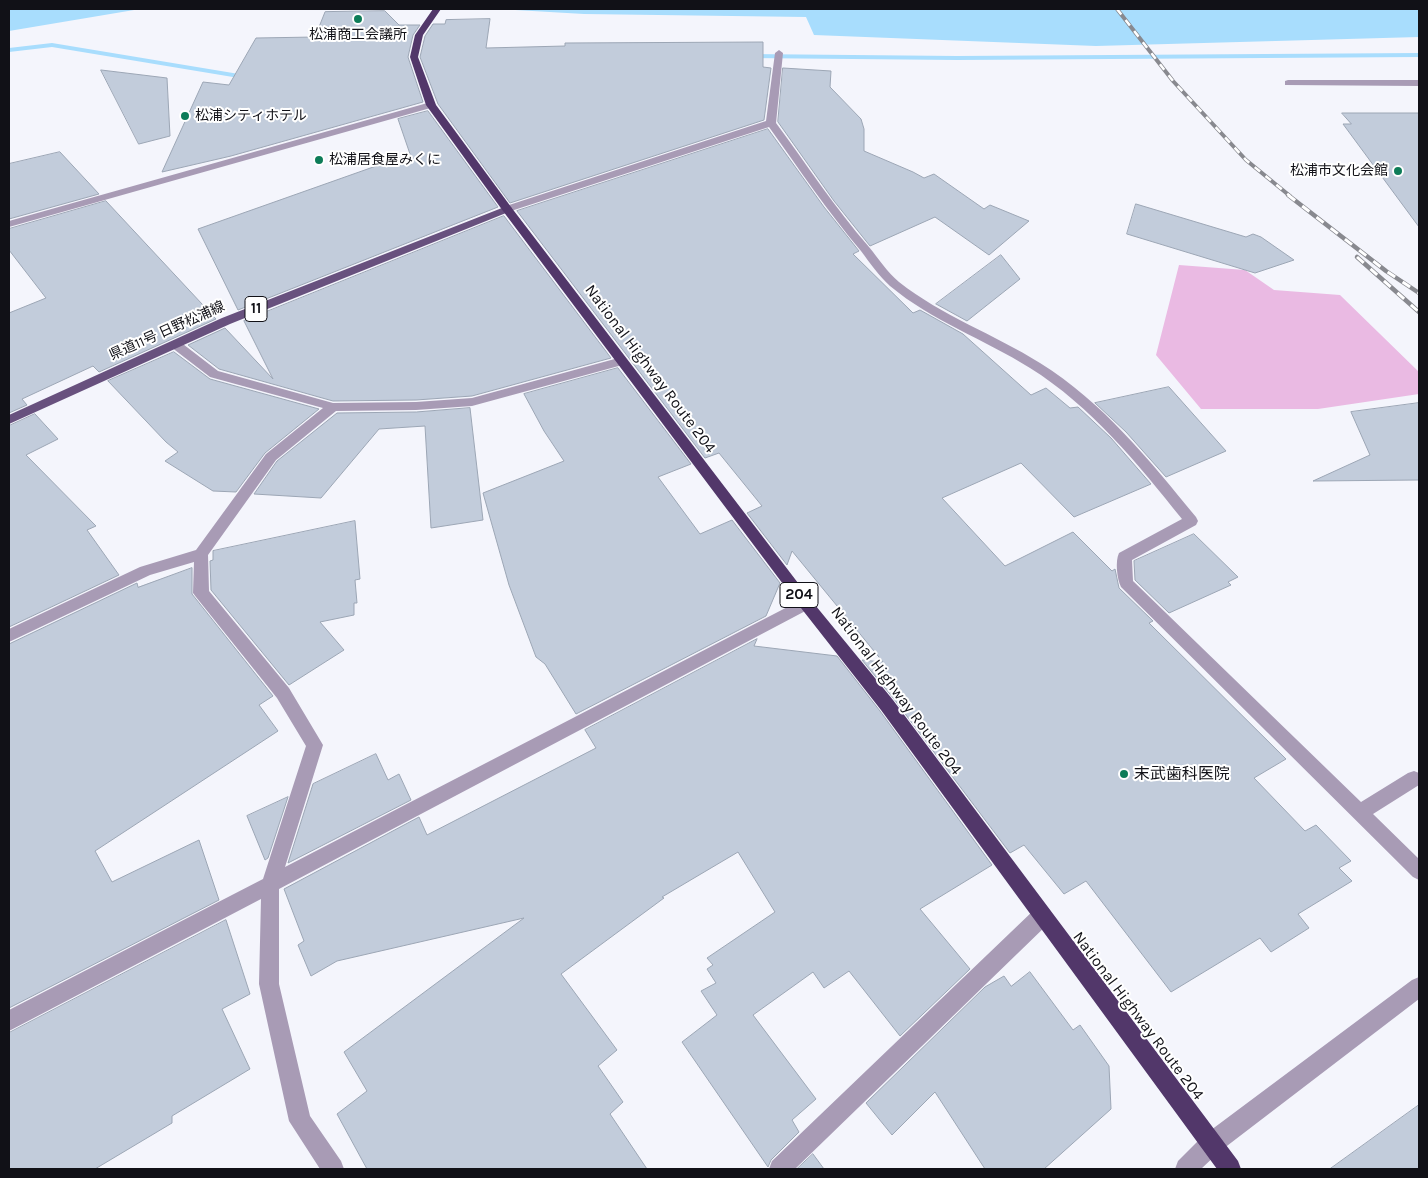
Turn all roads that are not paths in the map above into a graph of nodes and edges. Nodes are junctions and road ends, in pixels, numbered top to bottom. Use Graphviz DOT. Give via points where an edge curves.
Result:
graph roads {
  1 [pos="437,9"];
  2 [pos="779,53"];
  3 [pos="1288,83"];
  4 [pos="1419,83"];
  5 [pos="431,106"];
  6 [pos="771,122"];
  7 [pos="507,209"];
  8 [pos="9,224"];
  9 [pos="175,344"];
  10 [pos="622,361"];
  11 [pos="333,407"];
  12 [pos="9,420"];
  13 [pos="201,554"];
  14 [pos="806,604"];
  15 [pos="9,636"];
  16 [pos="1414,779"];
  17 [pos="1360,813"];
  18 [pos="1419,871"];
  19 [pos="270,885"];
  20 [pos="1042,916"];
  21 [pos="1419,987"];
  22 [pos="9,1021"];
  23 [pos="1211,1144"];
  24 [pos="332,1169"];
  25 [pos="780,1169"];
  26 [pos="1186,1169"];
  27 [pos="1230,1169"];
  1 -- 5 [label="highway, National Highway Route 204 / 204" via="419,35 414,57"];
  2 -- 6 [label="street"];
  3 -- 4 [label="street"];
  5 -- 7 [label="highway, National Highway Route 204 / 204"];
  5 -- 8 [label="street"];
  6 -- 7 [label="street"];
  6 -- 17 [label="street" via="814,185 894,284 930,308 1037,367 1082,401 1157,478 1191,521 1124,557 1126,583"];
  7 -- 9 [label="main road, 県道11号 日野松浦線 / 11"];
  7 -- 10 [label="highway, National Highway Route 204 / 204"];
  9 -- 11 [label="street" via="214,374"];
  9 -- 12 [label="main road, 県道11号 日野松浦線 / 11"];
  10 -- 11 [label="street" via="472,402"];
  10 -- 14 [label="highway, National Highway Route 204 / 204"];
  11 -- 13 [label="street" via="271,457"];
  13 -- 15 [label="street" via="145,571"];
  13 -- 19 [label="street" via="201,593 283,693 315,745"];
  14 -- 19 [label="street"];
  14 -- 20 [label="highway, National Highway Route 204 / 204" via="887,705"];
  16 -- 17 [label="street"];
  17 -- 18 [label="street"];
  19 -- 22 [label="street"];
  19 -- 24 [label="street" via="269,984 277,1021 300,1121"];
  20 -- 23 [label="highway, National Highway Route 204 / 204"];
  20 -- 25 [label="street"];
  21 -- 23 [label="street"];
  23 -- 26 [label="street"];
  23 -- 27 [label="highway, National Highway Route 204 / 204"];
}
